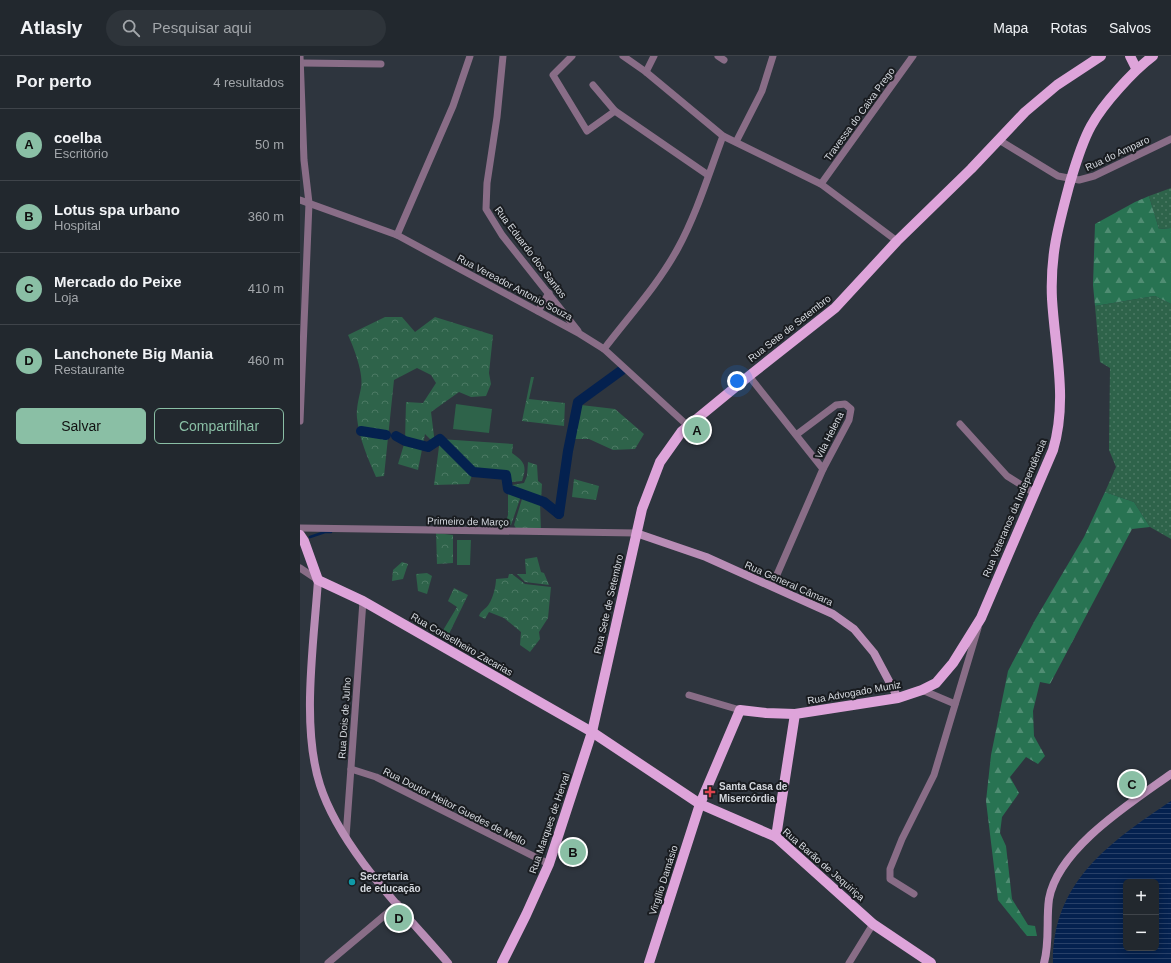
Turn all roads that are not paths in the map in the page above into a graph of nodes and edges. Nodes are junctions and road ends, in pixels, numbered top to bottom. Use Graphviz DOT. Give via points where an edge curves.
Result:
graph roads {
  1 [pos="470,56"];
  2 [pos="503,56"];
  3 [pos="572,56"];
  4 [pos="623,56"];
  5 [pos="654,56"];
  6 [pos="774,56"];
  7 [pos="913,56"];
  8 [pos="1101,56"];
  9 [pos="1130,56"];
  10 [pos="1152,56"];
  11 [pos="300,59"];
  12 [pos="381,64"];
  13 [pos="1136,68"];
  14 [pos="646,72"];
  15 [pos="593,85"];
  16 [pos="615,111"];
  17 [pos="724,136"];
  18 [pos="1171,139"];
  19 [pos="999,140"];
  20 [pos="736,142"];
  21 [pos="302,157"];
  22 [pos="708,175"];
  23 [pos="1071,179"];
  24 [pos="821,184"];
  25 [pos="300,200"];
  26 [pos="309,203"];
  27 [pos="397,235"];
  28 [pos="897,241"];
  29 [pos="549,293"];
  30 [pos="538,311"];
  31 [pos="580,334"];
  32 [pos="604,349"];
  33 [pos="749,376"];
  34 [pos="300,422"];
  35 [pos="960,424"];
  36 [pos="688,426"];
  37 [pos="796,435"];
  38 [pos="823,469"];
  39 [pos="1034,493"];
  40 [pos="300,528"];
  41 [pos="636,533"];
  42 [pos="300,535"];
  43 [pos="300,568"];
  44 [pos="318,580"];
  45 [pos="772,586"];
  46 [pos="363,601"];
  47 [pos="981,618"];
  48 [pos="922,690"];
  49 [pos="689,695"];
  50 [pos="898,698"];
  51 [pos="955,704"];
  52 [pos="740,710"];
  53 [pos="795,714"];
  54 [pos="592,732"];
  55 [pos="351,769"];
  56 [pos="1171,774"];
  57 [pos="700,804"];
  58 [pos="346,837"];
  59 [pos="776,837"];
  60 [pos="549,864"];
  61 [pos="914,894"];
  62 [pos="398,904"];
  63 [pos="873,924"];
  64 [pos="328,963"];
  65 [pos="448,963"];
  66 [pos="502,963"];
  67 [pos="649,963"];
  68 [pos="848,963"];
  69 [pos="931,963"];
  70 [pos="1044,963"];
  1 -- 27 [label="street" via="453,106"];
  2 -- 29 [label="street, Rua Eduardo dos Santos" via="485,206 502,235"];
  3 -- 16 [label="street" via="553,76 587,132"];
  4 -- 14 [label="street"];
  5 -- 14 [label="street"];
  6 -- 20 [label="street" via="762,91"];
  7 -- 24 [label="street, Travessa do Caixa Prego"];
  8 -- 19 [label="main road, Rua Sete de Setembro" via="1040,98"];
  9 -- 13 [label="main road"];
  10 -- 13 [label="main road, Rua Veteranos da Independência"];
  11 -- 12 [label="street"];
  11 -- 21 [label="street"];
  13 -- 23 [label="main road, Rua Veteranos da Independência" via="1091,126"];
  14 -- 17 [label="street"];
  15 -- 16 [label="street"];
  16 -- 22 [label="street"];
  17 -- 20 [label="street"];
  17 -- 22 [label="street"];
  18 -- 23 [label="street, Rua do Amparo" via="1090,178"];
  19 -- 23 [label="street" via="1052,172"];
  19 -- 28 [label="main road, Rua Sete de Setembro"];
  20 -- 24 [label="street"];
  21 -- 26 [label="street"];
  22 -- 32 [label="street" via="688,228 666,269"];
  23 -- 39 [label="main road, Rua Veteranos da Independência" via="1056,234 1051,269 1060,371 1059,423 1053,450"];
  24 -- 28 [label="street"];
  25 -- 26 [label="street, Rua Vereador Antonio Souza"];
  26 -- 27 [label="street, Rua Vereador Antonio Souza"];
  26 -- 34 [label="street"];
  27 -- 30 [label="street, Rua Vereador Antonio Souza"];
  28 -- 33 [label="main road, Rua Sete de Setembro" via="835,308"];
  29 -- 30 [label="street"];
  29 -- 31 [label="street, Rua Eduardo dos Santos"];
  30 -- 31 [label="street, Rua Vereador Antonio Souza"];
  31 -- 32 [label="street, Rua Vereador Antonio Souza"];
  32 -- 36 [label="street, Rua Vereador Antonio Souza"];
  33 -- 36 [label="main road, Rua Sete de Setembro"];
  33 -- 37 [label="street, Vila Helena"];
  35 -- 39 [label="street" via="1007,476"];
  36 -- 41 [label="main road, Rua Sete de Setembro" via="673,442 660,462"];
  37 -- 38 [label="street, Vila Helena"];
  37 -- 38 [label="street, Vila Helena" via="836,405 842,404 850,408 852,412 849,420"];
  38 -- 45 [label="street"];
  39 -- 47 [label="main road, Rua Veteranos da Independência"];
  40 -- 41 [label="street, Primeiro de Março"];
  41 -- 45 [label="street, Rua General Câmara" via="706,557"];
  41 -- 54 [label="main road, Rua Sete de Setembro"];
  42 -- 44 [label="main road"];
  43 -- 44 [label="street"];
  44 -- 46 [label="main road, Rua Conselheiro Zacarias"];
  44 -- 58 [label="street" via="311,690 312,740 324,798"];
  45 -- 50 [label="street, Rua General Câmara" via="834,614 854,629 874,653"];
  46 -- 54 [label="main road, Rua Conselheiro Zacarias"];
  46 -- 55 [label="street, Rua Dois de Julho"];
  47 -- 48 [label="main road, Rua Advogado Muniz" via="943,676"];
  47 -- 51 [label="street, Rua Veteranos da Independência"];
  48 -- 50 [label="main road, Rua Advogado Muniz"];
  48 -- 51 [label="street"];
  49 -- 52 [label="street"];
  50 -- 53 [label="main road, Rua Advogado Muniz"];
  51 -- 61 [label="street, Rua Veteranos da Independência" via="934,775 902,839 889,874 890,879"];
  52 -- 53 [label="main road" via="766,714"];
  52 -- 57 [label="main road, Virgílio Damásio"];
  53 -- 59 [label="main road, Rua Advogado Muniz"];
  54 -- 57 [label="main road, Rua Barão de Jequiriça"];
  54 -- 60 [label="main road, Rua Marques de Herval"];
  55 -- 58 [label="street, Rua Dois de Julho"];
  55 -- 60 [label="street, Rua Doutor Heitor Guedes de Mello" via="376,777"];
  56 -- 70 [label="street" via="1112,816 1079,848 1056,878 1049,899"];
  57 -- 59 [label="main road, Rua Barão de Jequiriça"];
  57 -- 67 [label="main road, Virgílio Damásio"];
  58 -- 62 [label="street" via="368,869"];
  59 -- 63 [label="main road, Rua Barão de Jequiriça"];
  60 -- 66 [label="main road, Rua Marques de Herval"];
  62 -- 64 [label="street"];
  62 -- 65 [label="street"];
  63 -- 68 [label="street"];
  63 -- 69 [label="main road, Rua Barão de Jequiriça"];
}
